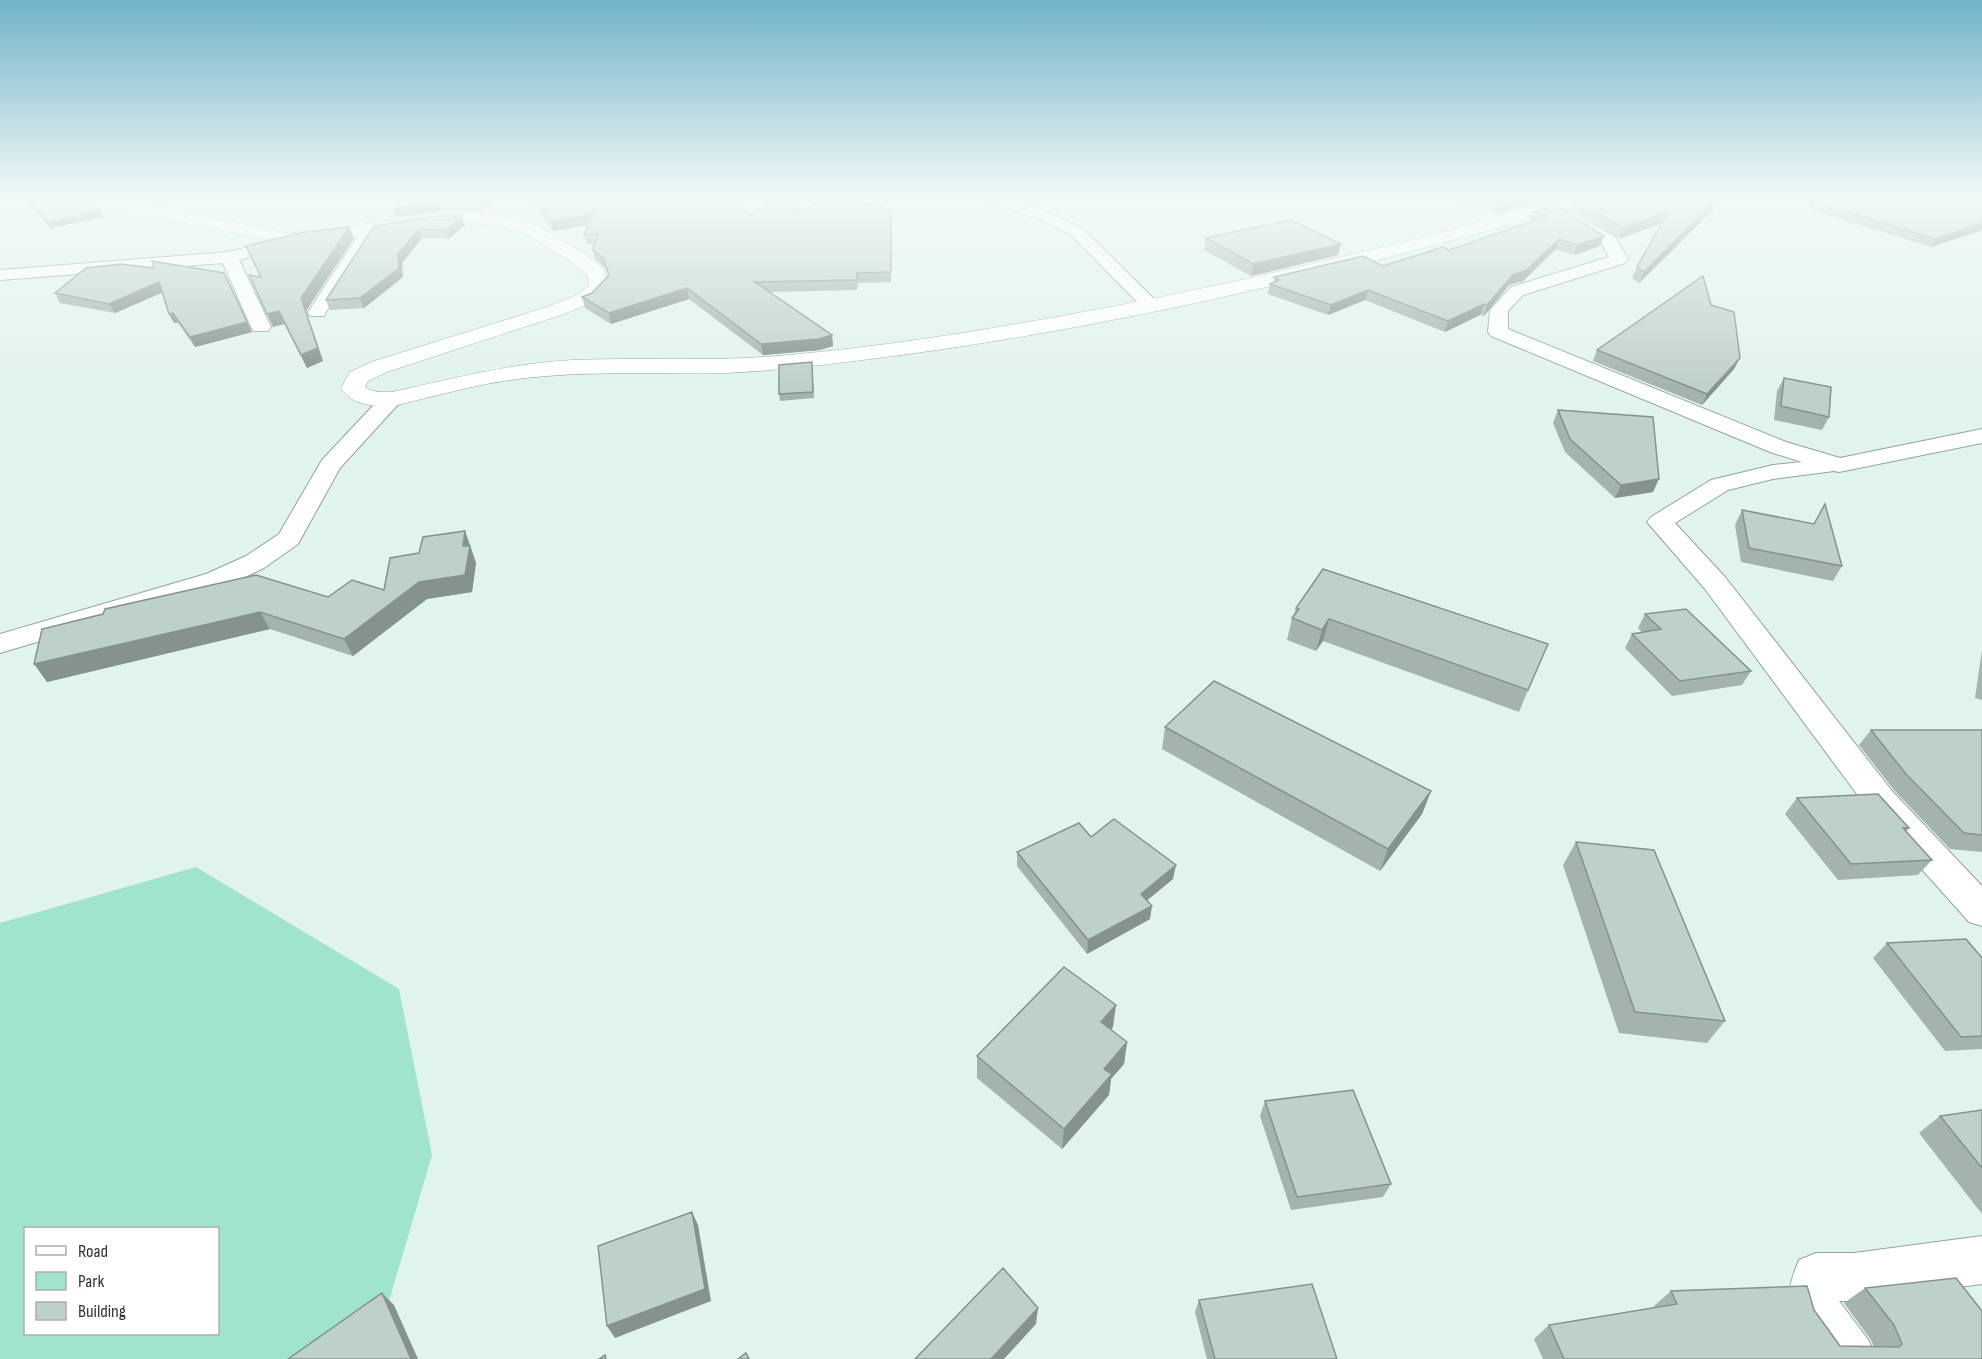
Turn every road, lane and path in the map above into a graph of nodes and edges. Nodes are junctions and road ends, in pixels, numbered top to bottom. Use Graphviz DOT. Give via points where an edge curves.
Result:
graph roads {
  1 [pos="181,260"];
  2 [pos="231,260"];
  3 [pos="350,260"];
  4 [pos="581,260"];
  5 [pos="1106,260"];
  6 [pos="1350,260"];
  7 [pos="1614,260"];
  8 [pos="0,275"];
  9 [pos="1152,306"];
  10 [pos="316,312"];
  11 [pos="261,327"];
  12 [pos="392,399"];
  13 [pos="1982,436"];
  14 [pos="1839,465"];
  15 [pos="0,644"];
  16 [pos="1982,911"];
  17 [pos="1982,1260"];
  18 [pos="1851,1359"];
  1 -- 8 [label="street"];
  2 -- 11 [label="street"];
  3 -- 10 [label="street"];
  4 -- 12 [label="street" via="596,273 599,286 586,298 379,367 358,378 353,388 359,395 372,399"];
  5 -- 9 [label="street"];
  6 -- 9 [label="street"];
  7 -- 14 [label="street" via="1517,291 1499,310 1498,332 1778,447"];
  9 -- 12 [label="street" via="859,354 728,366 574,367 515,372"];
  12 -- 15 [label="street" via="330,465 290,539 255,562 216,580"];
  13 -- 14 [label="street"];
  14 -- 16 [label="street" via="1773,472 1720,485 1660,522 1715,583 1880,800"];
  17 -- 18 [label="street" via="1854,1277 1816,1277 1812,1306"];
}
